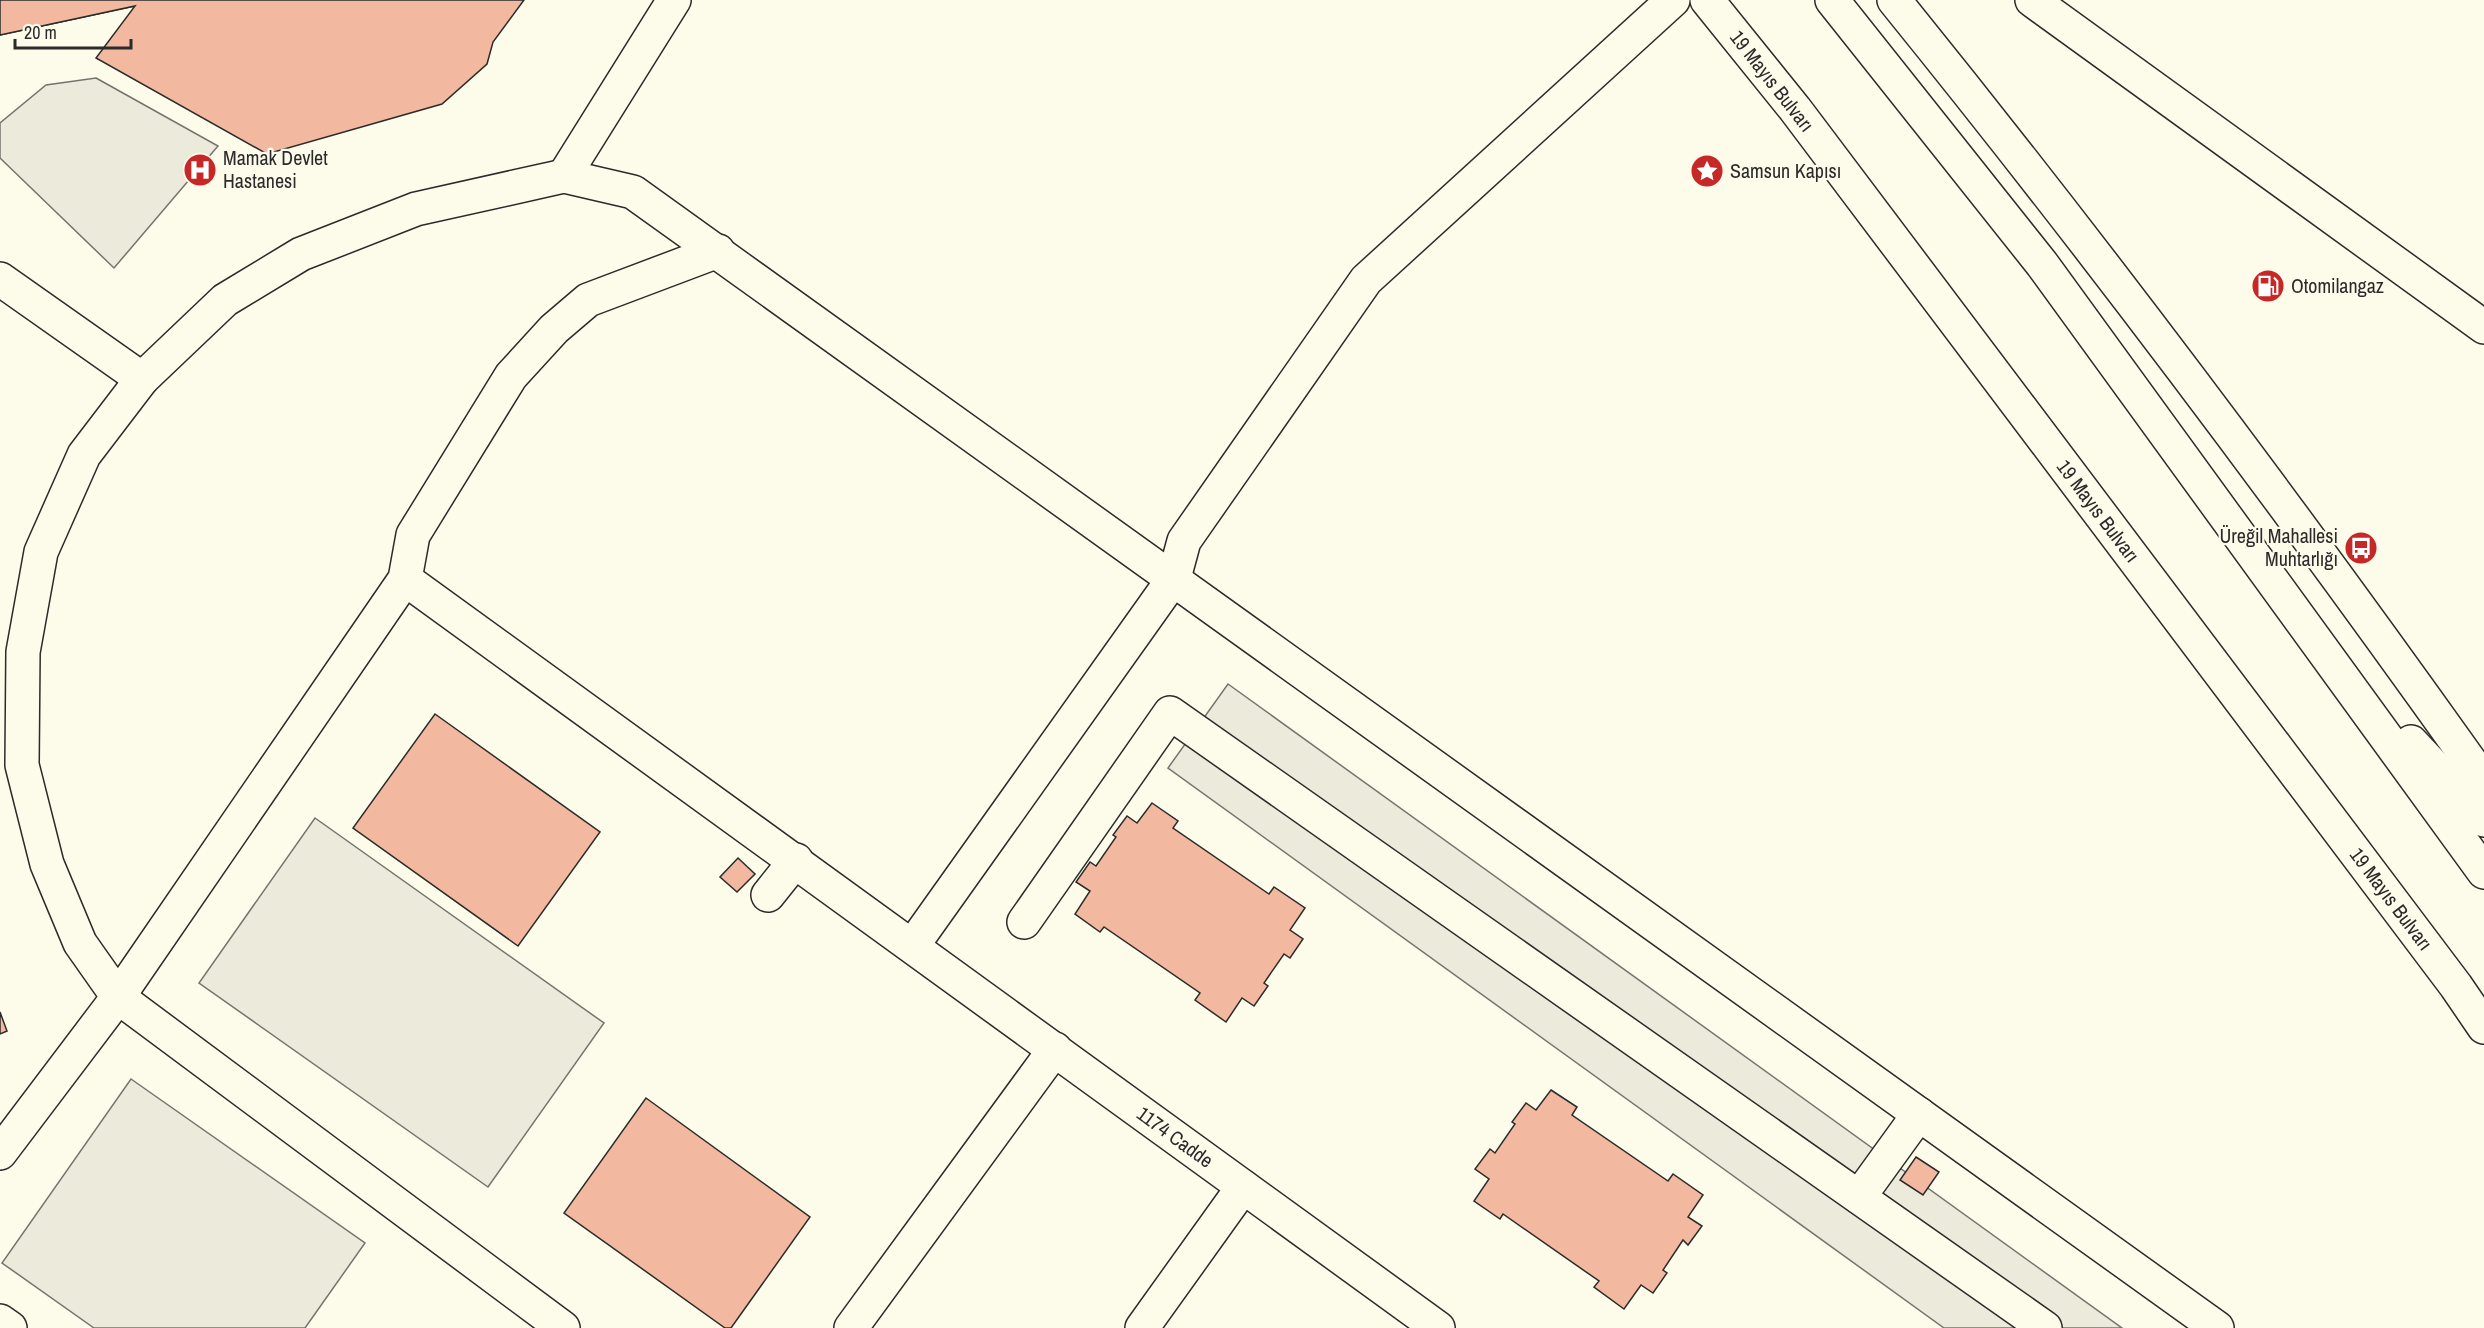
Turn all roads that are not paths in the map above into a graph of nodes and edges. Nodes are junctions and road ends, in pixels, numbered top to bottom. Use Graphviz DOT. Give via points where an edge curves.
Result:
graph roads {
  1 [pos="674,0"];
  2 [pos="1673,0"];
  3 [pos="1707,0"];
  4 [pos="1832,0"];
  5 [pos="1894,0"];
  6 [pos="2032,0"];
  7 [pos="564,176"];
  8 [pos="718,252"];
  9 [pos="0,279"];
  10 [pos="2484,327"];
  11 [pos="142,379"];
  12 [pos="1174,578"];
  13 [pos="405,579"];
  14 [pos="2316,641"];
  15 [pos="2484,781"];
  16 [pos="2484,820"];
  17 [pos="796,860"];
  18 [pos="2484,872"];
  19 [pos="768,895"];
  20 [pos="1024,922"];
  21 [pos="913,945"];
  22 [pos="118,997"];
  23 [pos="2484,1027"];
  24 [pos="1055,1048"];
  25 [pos="1919,1114"];
  26 [pos="0,1153"];
  27 [pos="1244,1187"];
  28 [pos="1859,1197"];
  29 [pos="0,1321"];
  30 [pos="10,1328"];
  31 [pos="563,1328"];
  32 [pos="850,1328"];
  33 [pos="1142,1328"];
  34 [pos="1438,1328"];
  35 [pos="2045,1328"];
  36 [pos="2217,1328"];
  1 -- 7 [label="main road"];
  2 -- 12 [label="main road" via="1366,280 1184,541"];
  3 -- 23 [label="main road, 19 Mayıs Bulvarı" via="1802,118"];
  4 -- 14 [label="main road" via="2042,264"];
  5 -- 15 [label="main road" via="1988,116 2337,574"];
  6 -- 10 [label="main road"];
  7 -- 8 [label="main road" via="633,192"];
  7 -- 11 [label="main road" via="416,209 301,254 225,300"];
  8 -- 12 [label="main road"];
  8 -- 13 [label="main road" via="588,300 554,329 511,376 413,535"];
  9 -- 11 [label="main road"];
  11 -- 22 [label="main road" via="84,455 41,552 22,652 22,765 47,864 80,943"];
  12 -- 21 [label="main road"];
  12 -- 25 [label="main road"];
  13 -- 17 [label="main road, 1174 Cadde"];
  13 -- 22 [label="main road"];
  14 -- 16 [label="main road"];
  14 -- 18 [label="main road"];
  17 -- 19 [label="main road"];
  17 -- 21 [label="main road, 1174 Cadde"];
  20 -- 28 [label="main road" via="1170,713"];
  21 -- 24 [label="main road, 1174 Cadde"];
  22 -- 26 [label="main road"];
  22 -- 31 [label="main road"];
  24 -- 27 [label="main road, 1174 Cadde"];
  24 -- 32 [label="main road"];
  25 -- 28 [label="main road"];
  25 -- 36 [label="main road"];
  27 -- 33 [label="main road"];
  27 -- 34 [label="main road, 1174 Cadde"];
  28 -- 35 [label="main road"];
  29 -- 30 [label="main road"];
}
